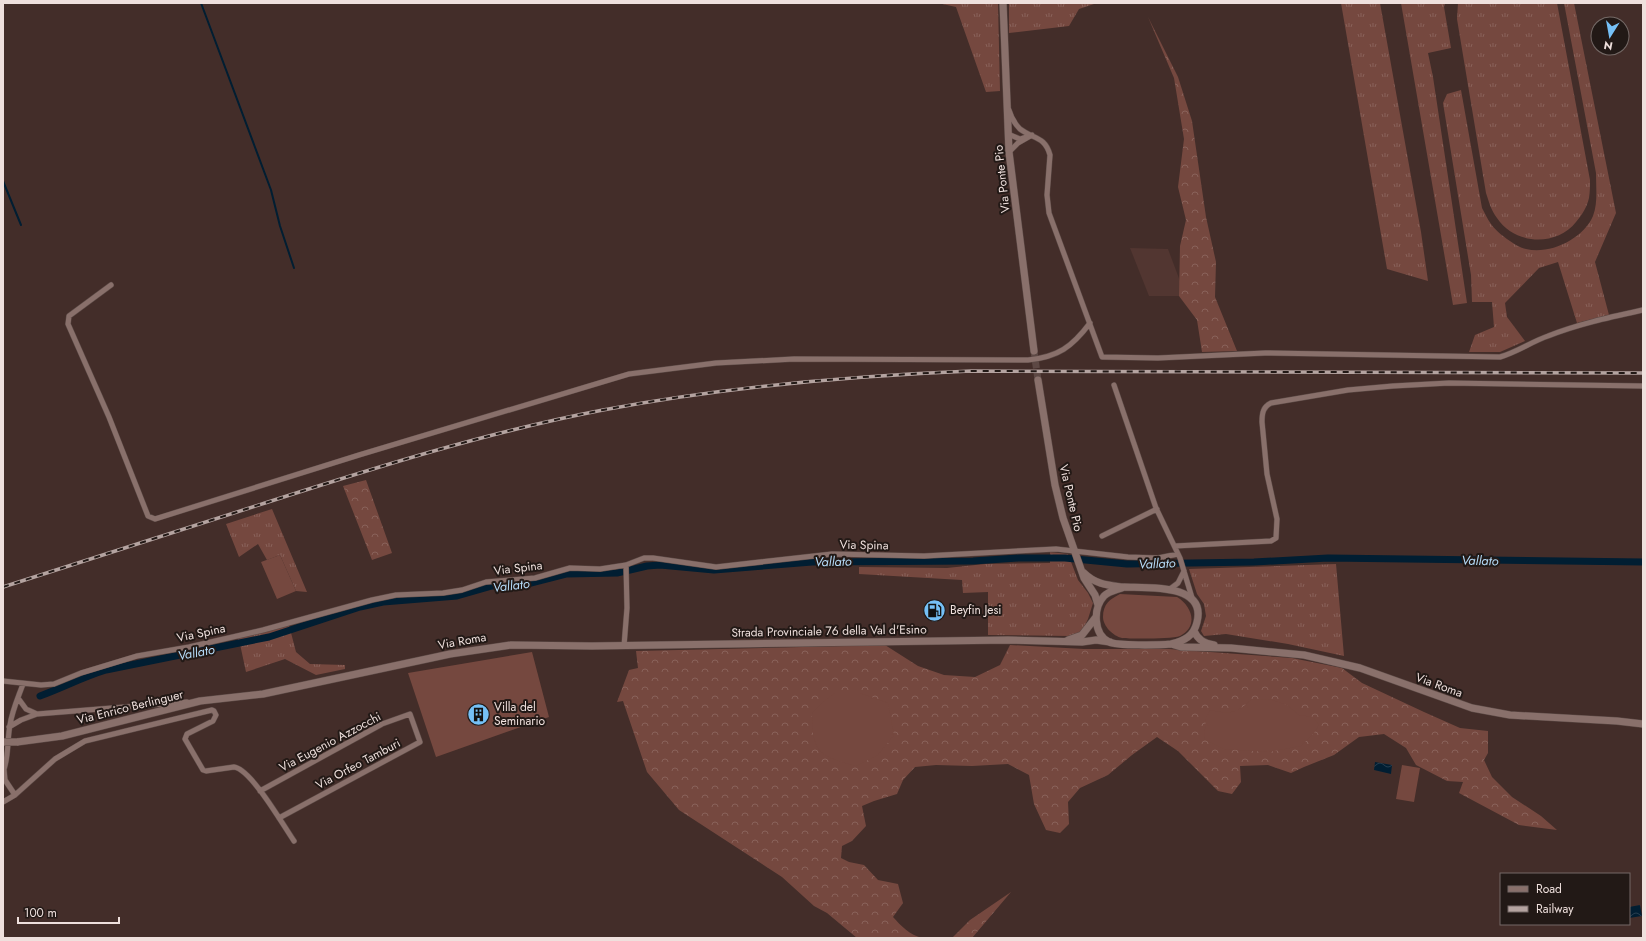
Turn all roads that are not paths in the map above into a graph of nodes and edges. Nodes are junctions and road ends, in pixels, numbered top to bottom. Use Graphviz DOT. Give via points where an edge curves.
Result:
graph roads {
  1 [pos="1004,3"];
  2 [pos="1008,107"];
  3 [pos="1020,129"];
  4 [pos="1008,134"];
  5 [pos="1033,136"];
  6 [pos="1010,152"];
  7 [pos="110,285"];
  8 [pos="1643,310"];
  9 [pos="1090,323"];
  10 [pos="1034,351"];
  11 [pos="1038,380"];
  12 [pos="1114,385"];
  13 [pos="1643,386"];
  14 [pos="1156,509"];
  15 [pos="1102,536"];
  16 [pos="1175,546"];
  17 [pos="1074,553"];
  18 [pos="1179,556"];
  19 [pos="626,566"];
  20 [pos="1081,568"];
  21 [pos="1184,570"];
  22 [pos="1124,587"];
  23 [pos="1170,590"];
  24 [pos="1194,601"];
  25 [pos="1098,606"];
  26 [pos="1096,617"];
  27 [pos="1194,631"];
  28 [pos="1062,642"];
  29 [pos="1110,642"];
  30 [pos="1171,644"];
  31 [pos="669,645"];
  32 [pos="624,646"];
  33 [pos="1231,648"];
  34 [pos="3,681"];
  35 [pos="23,684"];
  36 [pos="263,694"];
  37 [pos="18,698"];
  38 [pos="200,701"];
  39 [pos="37,714"];
  40 [pos="410,714"];
  41 [pos="1643,724"];
  42 [pos="9,727"];
  43 [pos="3,742"];
  44 [pos="5,760"];
  45 [pos="4,770"];
  46 [pos="260,791"];
  47 [pos="15,795"];
  48 [pos="3,802"];
  49 [pos="279,818"];
  50 [pos="294,840"];
  1 -- 2 [label="main road, Via Ponte Pio"];
  2 -- 3 [label="street"];
  2 -- 4 [label="main road, Via Ponte Pio"];
  3 -- 4 [label="street" via="1014,129"];
  3 -- 5 [label="street"];
  4 -- 5 [label="street" via="1020,139"];
  4 -- 6 [label="main road, Via Ponte Pio"];
  5 -- 6 [label="street" via="1018,143"];
  5 -- 9 [label="street" via="1045,143 1049,149 1049,213"];
  6 -- 10 [label="main road, Via Ponte Pio"];
  7 -- 9 [label="street" via="68,316 68,324 109,417 148,516 155,519 629,374 794,358 1041,359 1060,352 1078,338"];
  8 -- 9 [label="street" via="1547,336 1508,355 1492,358 1265,353 1158,358 1102,357"];
  11 -- 17 [label="main road, Via Ponte Pio" via="1055,485"];
  12 -- 14 [label="street"];
  13 -- 16 [label="street" via="1457,383 1348,390 1271,403 1262,414 1262,422 1267,474 1277,519 1276,538 1271,541"];
  14 -- 15 [label="street"];
  14 -- 16 [label="street"];
  16 -- 18 [label="street"];
  17 -- 18 [label="street, Via Spina" via="1158,558"];
  17 -- 19 [label="street, Via Spina" via="1056,549 924,556 832,554 716,567 644,558"];
  17 -- 20 [label="main road, Via Ponte Pio"];
  18 -- 21 [label="street"];
  19 -- 32 [label="street" via="627,608"];
  19 -- 35 [label="street, Via Spina" via="570,568 535,578 486,582 462,590 372,600 263,630 136,656 54,684"];
  20 -- 22 [label="main road" via="1090,579 1098,583"];
  20 -- 25 [label="main road, Via Ponte Pio"];
  21 -- 23 [label="street" via="1178,583"];
  21 -- 24 [label="street"];
  22 -- 23 [label="main road"];
  22 -- 25 [label="main road" via="1104,595"];
  23 -- 24 [label="main road" via="1180,592"];
  24 -- 27 [label="main road" via="1198,620"];
  25 -- 26 [label="main road, Strada Provinciale 76 della Val d'Esino"];
  26 -- 28 [label="main road, Strada Provinciale 76 della Val d'Esino" via="1082,635"];
  26 -- 29 [label="main road" via="1101,634"];
  27 -- 30 [label="main road, Strada Provinciale 76 della Val d'Esino" via="1188,638"];
  27 -- 33 [label="main road" via="1201,641"];
  28 -- 29 [label="main road, Strada Provinciale 76 della Val d'Esino"];
  28 -- 31 [label="main road, Strada Provinciale 76 della Val d'Esino" via="1008,640"];
  29 -- 30 [label="main road, Strada Provinciale 76 della Val d'Esino"];
  30 -- 33 [label="main road, Strada Provinciale 76 della Val d'Esino" via="1181,647"];
  31 -- 32 [label="main road, Via Roma"];
  32 -- 36 [label="main road, Via Roma" via="511,645 450,654"];
  33 -- 41 [label="main road, Via Roma" via="1304,655 1360,668 1472,708 1510,714"];
  34 -- 35 [label="street, Via Spina"];
  35 -- 37 [label="street"];
  36 -- 38 [label="main road, Via Enrico Berlinguer"];
  37 -- 39 [label="street" via="26,709"];
  37 -- 42 [label="street"];
  38 -- 39 [label="street"];
  38 -- 43 [label="main road, Via Enrico Berlinguer, bridge" via="62,736"];
  39 -- 42 [label="street"];
  40 -- 46 [label="street, Via Eugenio Azzocchi" via="382,724"];
  40 -- 49 [label="street, Via Orfeo Tamburi" via="420,742"];
  42 -- 44 [label="street"];
  44 -- 45 [label="street"];
  45 -- 47 [label="street" via="5,780"];
  46 -- 47 [label="street" via="245,772 238,768 203,770 185,741 187,734 213,721 216,715 214,711 209,710 85,741 54,759"];
  46 -- 49 [label="street"];
  47 -- 48 [label="street"];
  49 -- 50 [label="street"];
}
